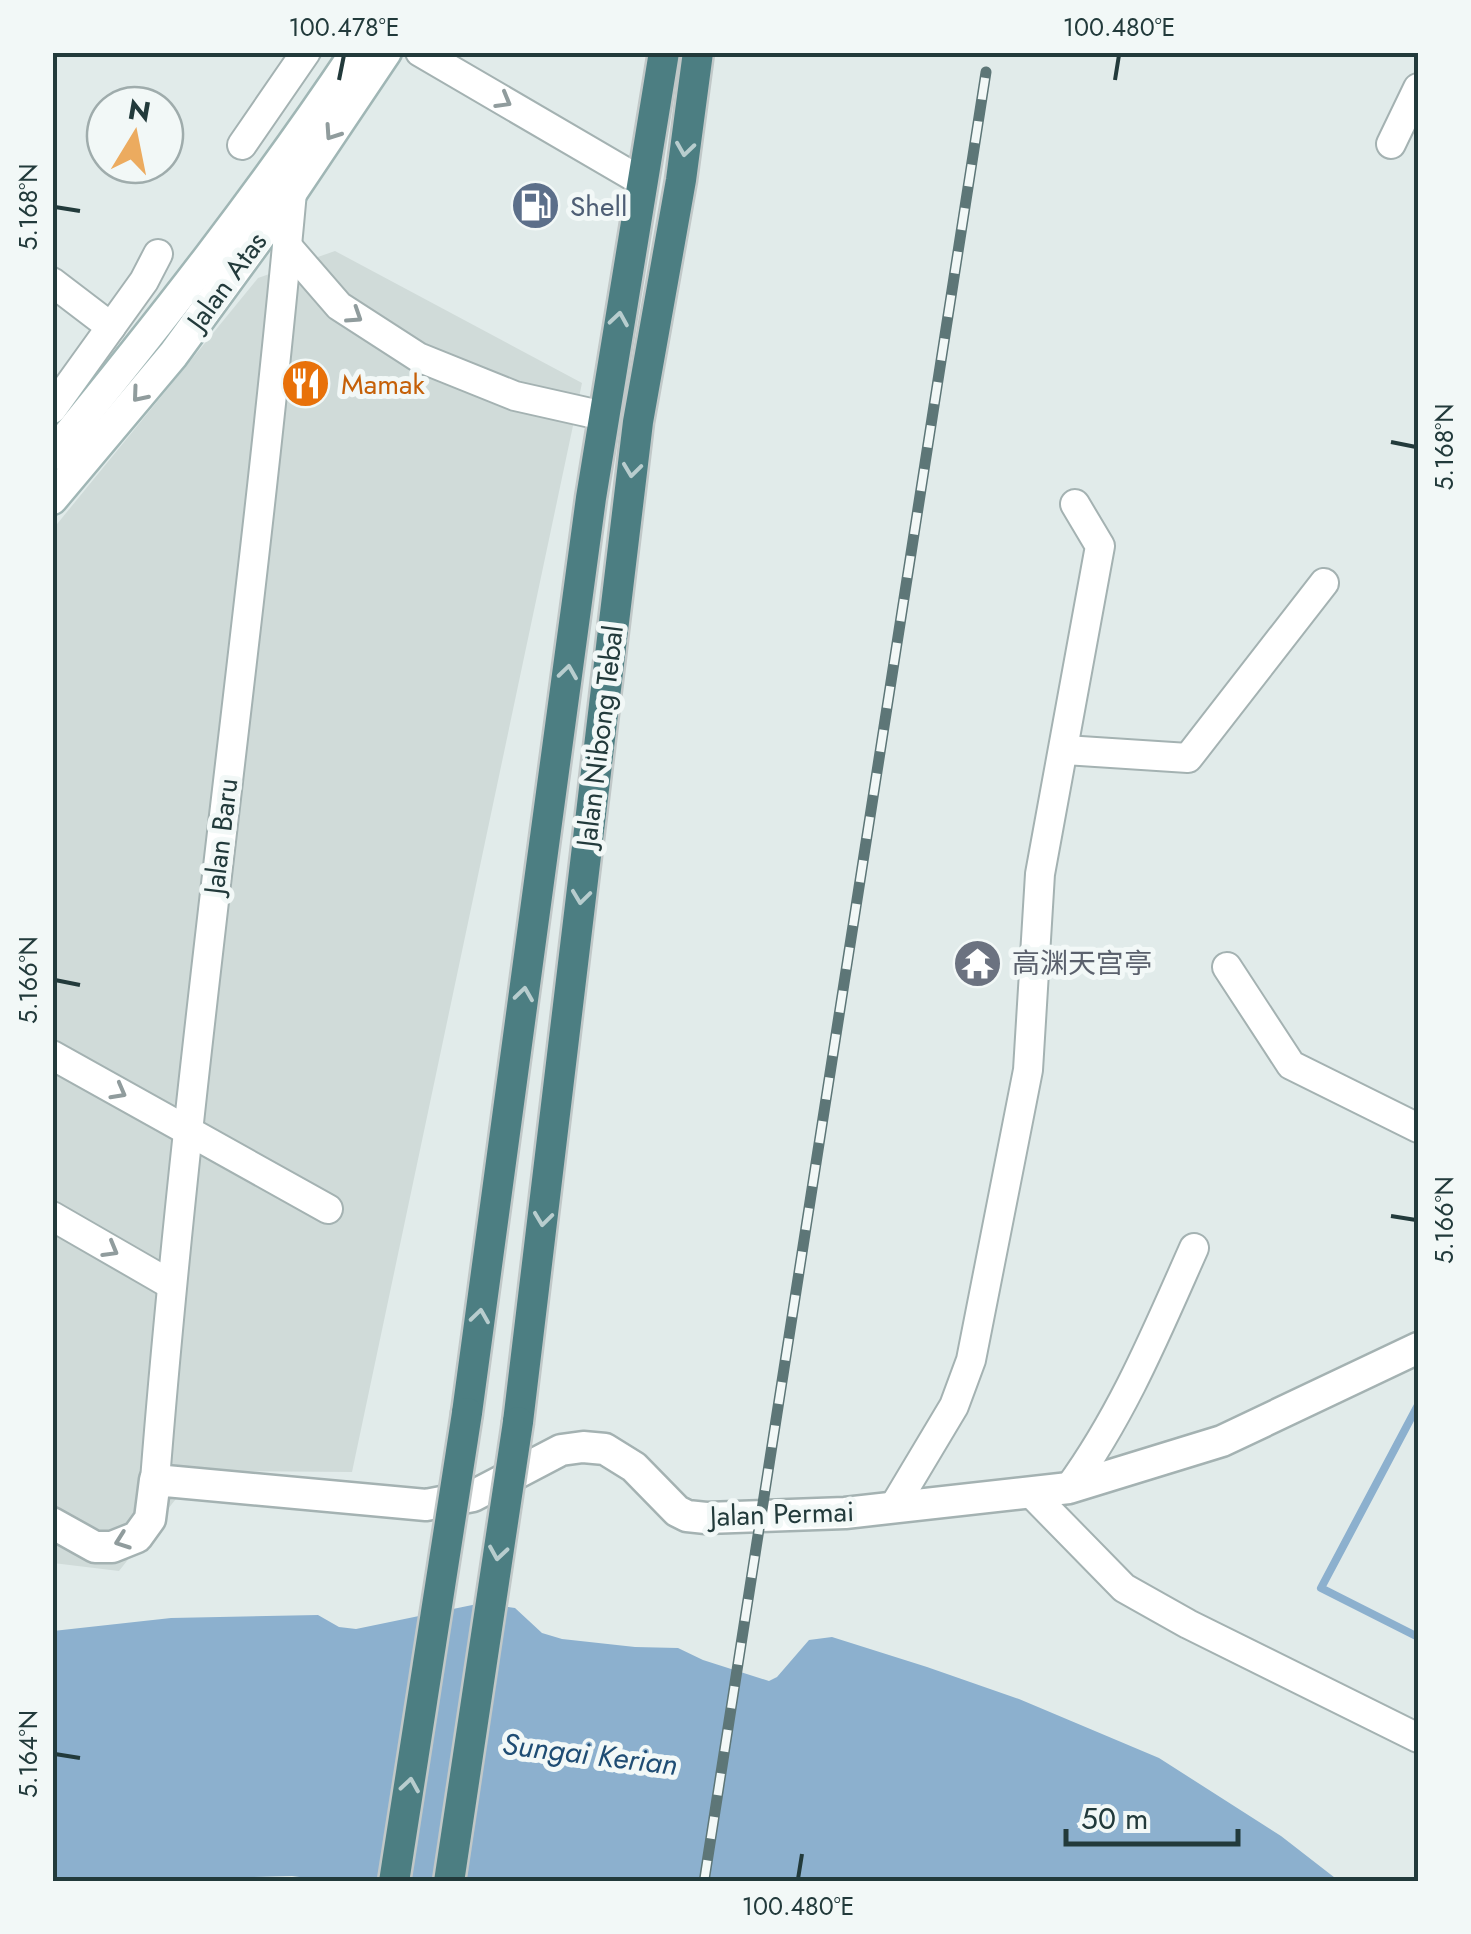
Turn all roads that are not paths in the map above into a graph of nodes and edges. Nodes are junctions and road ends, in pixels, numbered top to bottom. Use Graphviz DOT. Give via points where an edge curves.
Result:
graph roads {
  1 [pos="306,52"];
  2 [pos="356,52"];
  3 [pos="386,52"];
  4 [pos="420,52"];
  5 [pos="664,52"];
  6 [pos="698,52"];
  7 [pos="1418,88"];
  8 [pos="1390,144"];
  9 [pos="242,145"];
  10 [pos="641,181"];
  11 [pos="292,192"];
  12 [pos="287,246"];
  13 [pos="158,254"];
  14 [pos="52,282"];
  15 [pos="144,282"];
  16 [pos="175,304"];
  17 [pos="111,327"];
  18 [pos="52,409"];
  19 [pos="604,416"];
  20 [pos="52,455"];
  21 [pos="52,499"];
  22 [pos="1074,504"];
  23 [pos="1324,583"];
  24 [pos="1064,750"];
  25 [pos="1228,967"];
  26 [pos="52,1054"];
  27 [pos="1418,1128"];
  28 [pos="186,1129"];
  29 [pos="328,1210"];
  30 [pos="52,1216"];
  31 [pos="1194,1248"];
  32 [pos="170,1284"];
  33 [pos="1418,1348"];
  34 [pos="155,1480"];
  35 [pos="1068,1488"];
  36 [pos="1031,1493"];
  37 [pos="893,1508"];
  38 [pos="52,1524"];
  39 [pos="1418,1738"];
  40 [pos="394,1882"];
  41 [pos="448,1882"];
  1 -- 9 [label="street"];
  2 -- 16 [label="street, Jalan Atas"];
  3 -- 11 [label="street, Jalan Atas, one-way"];
  4 -- 10 [label="street, one-way"];
  5 -- 10 [label="highway, Jalan Nibong Tebal"];
  6 -- 41 [label="highway, Jalan Nibong Tebal, one-way, bridge" via="638,422 518,1422"];
  7 -- 8 [label="street"];
  19 -- 10 [label="highway, Jalan Nibong Tebal, one-way"];
  11 -- 12 [label="street, Jalan Baru"];
  11 -- 21 [label="street, Jalan Atas, one-way" via="173,356"];
  12 -- 19 [label="street, one-way" via="339,306 418,357 515,396"];
  12 -- 28 [label="street, Jalan Baru"];
  13 -- 15 [label="street"];
  14 -- 17 [label="street"];
  15 -- 16 [label="street"];
  15 -- 17 [label="street"];
  16 -- 20 [label="street, Jalan Atas"];
  17 -- 18 [label="street"];
  40 -- 19 [label="highway, Jalan Nibong Tebal, one-way, bridge" via="467,1413"];
  22 -- 24 [label="street" via="1100,546"];
  23 -- 24 [label="street" via="1188,758"];
  24 -- 37 [label="street" via="1040,874 1028,1070 971,1360 954,1406"];
  25 -- 27 [label="street" via="1291,1065"];
  26 -- 28 [label="street, one-way"];
  28 -- 29 [label="street"];
  28 -- 32 [label="street, Jalan Baru"];
  30 -- 32 [label="street, one-way"];
  31 -- 35 [label="street" via="1122,1406"];
  32 -- 34 [label="street, Jalan Baru"];
  33 -- 35 [label="street, Jalan Permai" via="1222,1441"];
  34 -- 37 [label="street, Jalan Permai" via="426,1505 474,1496 560,1450 583,1447 605,1449 634,1466 687,1516"];
  34 -- 38 [label="street, one-way" via="150,1519 136,1537 95,1547"];
  35 -- 36 [label="street, Jalan Permai"];
  36 -- 37 [label="street, Jalan Permai"];
  36 -- 39 [label="street" via="1124,1588"];
}
